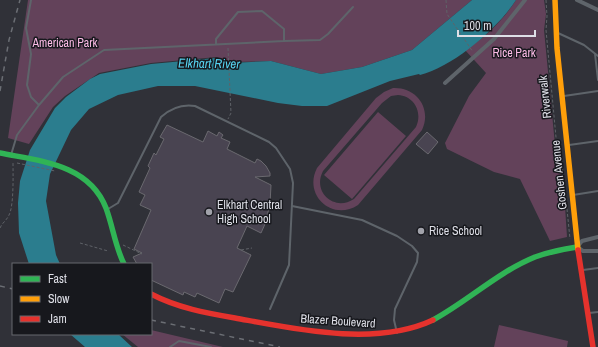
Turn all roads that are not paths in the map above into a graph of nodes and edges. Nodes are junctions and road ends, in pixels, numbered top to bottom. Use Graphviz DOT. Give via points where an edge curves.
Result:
graph roads {
  1 [pos="31,0"];
  2 [pos="525,0"];
  3 [pos="555,0"];
  4 [pos="577,0"];
  5 [pos="584,1"];
  6 [pos="353,7"];
  7 [pos="598,10"];
  8 [pos="556,32"];
  9 [pos="284,41"];
  10 [pos="216,44"];
  11 [pos="595,54"];
  12 [pos="598,56"];
  13 [pos="598,80"];
  14 [pos="445,83"];
  15 [pos="598,90"];
  16 [pos="562,96"];
  17 [pos="39,105"];
  18 [pos="598,141"];
  19 [pos="567,146"];
  20 [pos="0,153"];
  21 [pos="11,156"];
  22 [pos="598,191"];
  23 [pos="572,195"];
  24 [pos="292,206"];
  25 [pos="107,209"];
  26 [pos="598,237"];
  27 [pos="577,246"];
  28 [pos="598,251"];
  29 [pos="124,263"];
  30 [pos="598,268"];
  31 [pos="582,270"];
  32 [pos="152,294"];
  33 [pos="270,309"];
  34 [pos="598,312"];
  35 [pos="588,313"];
  36 [pos="397,333"];
  37 [pos="170,347"];
  38 [pos="211,347"];
  39 [pos="593,347"];
  1 -- 17 [label="lane" via="26,28 31,54 27,85 31,97"];
  2 -- 14 [label="street" via="494,39"];
  3 -- 8 [label="main road, Goshen Avenue"];
  4 -- 5 [label="street"];
  5 -- 7 [label="street"];
  6 -- 9 [label="lane" via="320,40"];
  8 -- 11 [label="lane"];
  8 -- 16 [label="main road, Goshen Avenue"];
  9 -- 10 [label="lane"];
  9 -- 10 [label="lane" via="284,29 262,11 238,12 216,39"];
  10 -- 17 [label="lane" via="104,50 63,77"];
  11 -- 12 [label="lane"];
  11 -- 13 [label="lane"];
  15 -- 16 [label="lane"];
  16 -- 19 [label="main road, Goshen Avenue"];
  17 -- 21 [label="lane" via="17,135"];
  18 -- 19 [label="lane"];
  19 -- 23 [label="main road, Goshen Avenue"];
  20 -- 21 [label="main road"];
  21 -- 25 [label="main road" via="18,160 79,174 92,185"];
  22 -- 23 [label="lane"];
  23 -- 27 [label="main road, Goshen Avenue"];
  24 -- 25 [label="lane" via="292,175 276,148 269,142 195,106 180,106 167,112 157,124 118,203"];
  24 -- 33 [label="lane" via="290,265"];
  24 -- 36 [label="lane" via="362,220 397,236 416,250 417,262 395,309"];
  25 -- 29 [label="main road" via="115,243"];
  26 -- 27 [label="street, Blazer Boulevard" via="582,241"];
  27 -- 28 [label="street, Blazer Boulevard" via="583,251"];
  27 -- 31 [label="main road, Goshen Avenue"];
  27 -- 36 [label="main road, Blazer Boulevard" via="531,258 507,271 436,319"];
  30 -- 31 [label="lane"];
  31 -- 35 [label="main road, Goshen Avenue"];
  32 -- 36 [label="main road, Blazer Boulevard" via="179,307 280,327 358,335"];
  34 -- 35 [label="lane"];
  35 -- 39 [label="main road, Goshen Avenue"];
  37 -- 38 [label="lane" via="175,342 185,341"];
}
